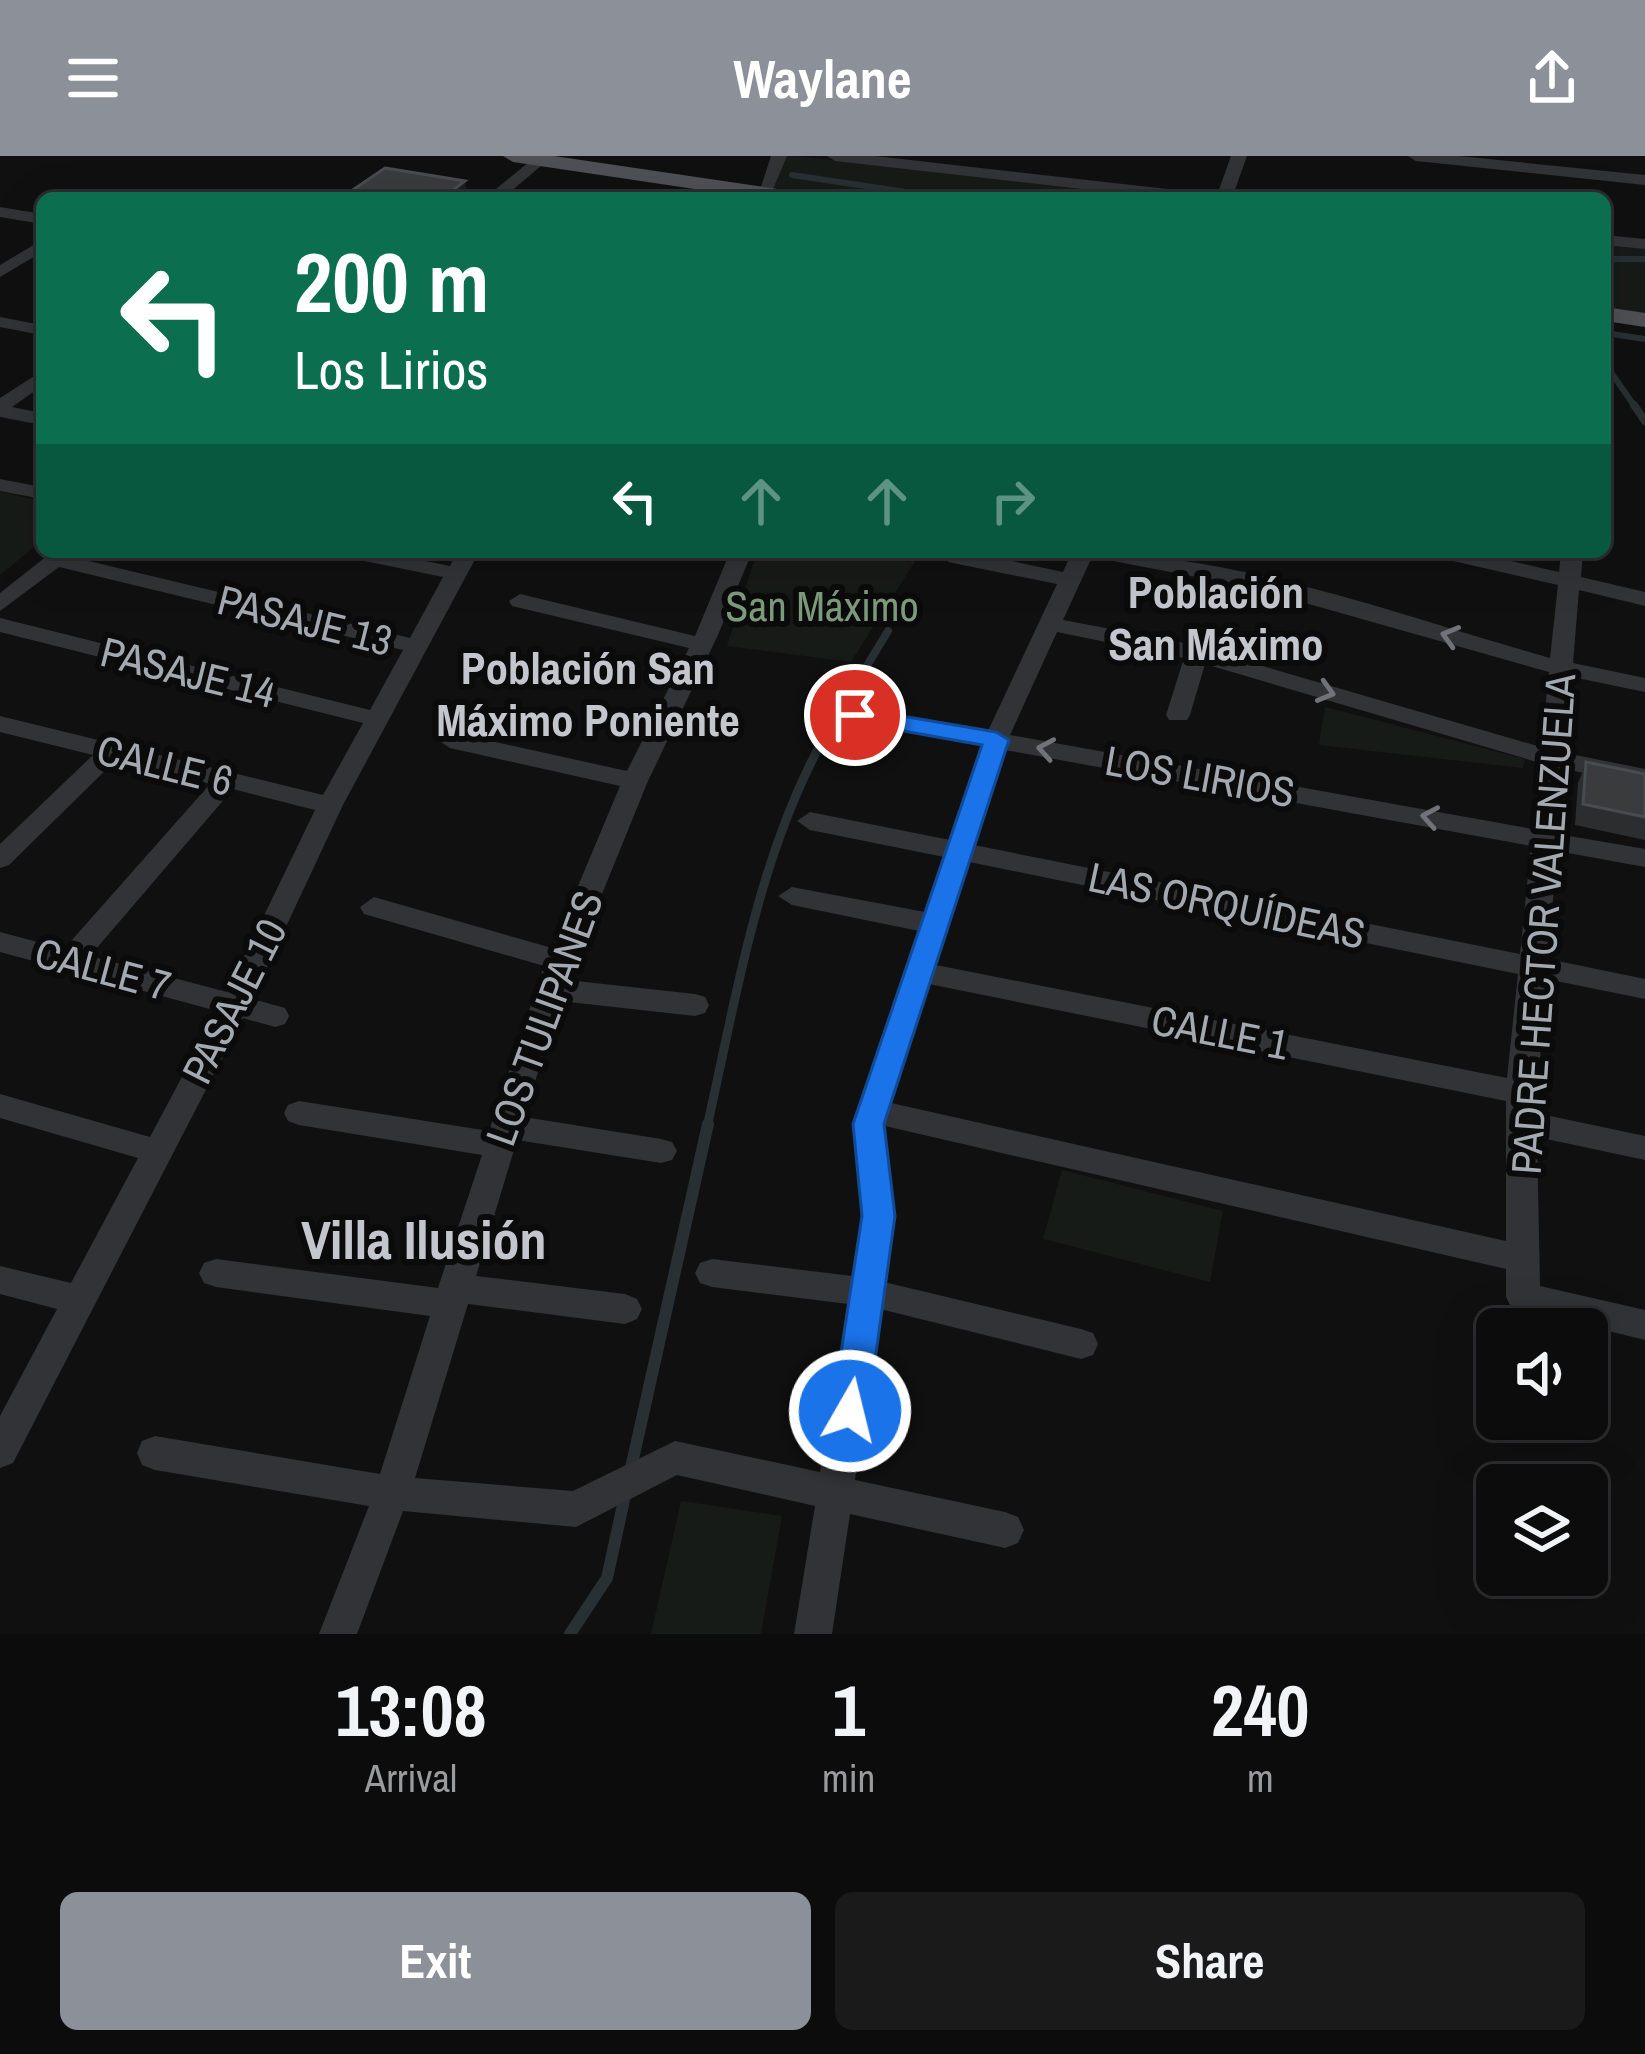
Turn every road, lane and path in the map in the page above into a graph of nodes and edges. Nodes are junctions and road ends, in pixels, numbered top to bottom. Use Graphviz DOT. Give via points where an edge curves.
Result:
graph roads {
  1 [pos="513,156"];
  2 [pos="779,156"];
  3 [pos="835,156"];
  4 [pos="1239,156"];
  5 [pos="1418,156"];
  6 [pos="540,160"];
  7 [pos="909,160"];
  8 [pos="1524,162"];
  9 [pos="1645,180"];
  10 [pos="500,192"];
  11 [pos="757,192"];
  12 [pos="764,192"];
  13 [pos="1157,192"];
  14 [pos="1226,192"];
  15 [pos="0,212"];
  16 [pos="36,218"];
  17 [pos="1611,241"];
  18 [pos="1645,244"];
  19 [pos="36,249"];
  20 [pos="4,270"];
  21 [pos="36,273"];
  22 [pos="1611,315"];
  23 [pos="1645,320"];
  24 [pos="9,324"];
  25 [pos="0,338"];
  26 [pos="36,382"];
  27 [pos="0,409"];
  28 [pos="36,418"];
  29 [pos="0,485"];
  30 [pos="36,492"];
  31 [pos="58,558"];
  32 [pos="68,558"];
  33 [pos="412,558"];
  34 [pos="738,558"];
  35 [pos="969,558"];
  36 [pos="1132,558"];
  37 [pos="1467,558"];
  38 [pos="1571,558"];
  39 [pos="463,563"];
  40 [pos="1076,566"];
  41 [pos="1569,585"];
  42 [pos="1645,599"];
  43 [pos="520,601"];
  44 [pos="0,604"];
  45 [pos="1049,624"];
  46 [pos="0,625"];
  47 [pos="702,644"];
  48 [pos="415,646"];
  49 [pos="1197,654"];
  50 [pos="1562,668"];
  51 [pos="1645,685"];
  52 [pos="855,715"];
  53 [pos="1178,715"];
  54 [pos="376,719"];
  55 [pos="2,728"];
  56 [pos="450,740"];
  57 [pos="996,740"];
  58 [pos="110,752"];
  59 [pos="1555,759"];
  60 [pos="1645,776"];
  61 [pos="226,781"];
  62 [pos="635,781"];
  63 [pos="330,805"];
  64 [pos="810,821"];
  65 [pos="1545,837"];
  66 [pos="959,850"];
  67 [pos="1645,858"];
  68 [pos="0,859"];
  69 [pos="792,896"];
  70 [pos="374,907"];
  71 [pos="935,924"];
  72 [pos="0,942"];
  73 [pos="71,959"];
  74 [pos="1531,967"];
  75 [pos="920,972"];
  76 [pos="555,975"];
  77 [pos="1645,989"];
  78 [pos="235,1005"];
  79 [pos="695,1005"];
  80 [pos="275,1016"];
  81 [pos="0,1106"];
  82 [pos="1521,1107"];
  83 [pos="873,1111"];
  84 [pos="299,1113"];
  85 [pos="500,1135"];
  86 [pos="1645,1148"];
  87 [pos="157,1151"];
  88 [pos="661,1151"];
  89 [pos="1523,1259"];
  90 [pos="216,1273"];
  91 [pos="712,1273"];
  92 [pos="0,1280"];
  93 [pos="868,1292"];
  94 [pos="453,1296"];
  95 [pos="81,1300"];
  96 [pos="625,1309"];
  97 [pos="1645,1325"];
  98 [pos="1081,1344"];
  99 [pos="0,1451"];
  100 [pos="155,1453"];
  101 [pos="838,1491"];
  102 [pos="392,1493"];
  103 [pos="1005,1530"];
  104 [pos="338,1634"];
  105 [pos="813,1634"];
  1 -- 6 [label="main road"];
  2 -- 12 [label="street"];
  3 -- 7 [label="street"];
  4 -- 14 [label="street"];
  5 -- 8 [label="street"];
  6 -- 10 [label="street"];
  6 -- 11 [label="main road"];
  7 -- 13 [label="street"];
  8 -- 9 [label="street"];
  15 -- 16 [label="street"];
  17 -- 18 [label="street"];
  19 -- 20 [label="street"];
  20 -- 21 [label="street"];
  22 -- 23 [label="main road"];
  24 -- 25 [label="street"];
  26 -- 27 [label="street"];
  27 -- 28 [label="street"];
  29 -- 30 [label="street"];
  31 -- 44 [label="street"];
  32 -- 48 [label="street, PASAJE 13"];
  33 -- 39 [label="street"];
  34 -- 47 [label="street, LOS TULIPANES"];
  35 -- 40 [label="street"];
  50 -- 36 [label="street, one-way" via="1252,580"];
  37 -- 41 [label="street"];
  38 -- 41 [label="street, PADRE HECTOR VALENZUELA"];
  39 -- 48 [label="street, PASAJE 10"];
  40 -- 45 [label="street"];
  41 -- 42 [label="street"];
  41 -- 50 [label="street, PADRE HECTOR VALENZUELA"];
  43 -- 47 [label="street"];
  45 -- 49 [label="street"];
  45 -- 57 [label="street"];
  46 -- 54 [label="street, PASAJE 14"];
  47 -- 62 [label="street, LOS TULIPANES"];
  48 -- 54 [label="street, PASAJE 10"];
  49 -- 53 [label="street"];
  49 -- 59 [label="street, one-way"];
  50 -- 51 [label="street"];
  50 -- 59 [label="street, PADRE HECTOR VALENZUELA"];
  52 -- 57 [label="street, LOS LIRIOS"];
  54 -- 63 [label="street, PASAJE 10"];
  55 -- 58 [label="street, CALLE 6"];
  56 -- 62 [label="street"];
  65 -- 57 [label="street, LOS LIRIOS, one-way"];
  57 -- 66 [label="street"];
  58 -- 61 [label="street, CALLE 6"];
  58 -- 68 [label="street"];
  59 -- 60 [label="street"];
  59 -- 65 [label="street, PADRE HECTOR VALENZUELA"];
  61 -- 63 [label="street, CALLE 6"];
  61 -- 73 [label="street"];
  62 -- 76 [label="street, LOS TULIPANES"];
  63 -- 78 [label="street, PASAJE 10"];
  64 -- 66 [label="street, LAS ORQUÍDEAS"];
  65 -- 67 [label="street, LOS LIRIOS"];
  65 -- 74 [label="street, PADRE HECTOR VALENZUELA"];
  66 -- 71 [label="street"];
  66 -- 74 [label="street, LAS ORQUÍDEAS"];
  69 -- 71 [label="street"];
  70 -- 76 [label="street"];
  71 -- 75 [label="street"];
  72 -- 73 [label="street, CALLE 7"];
  73 -- 78 [label="street, CALLE 7"];
  74 -- 77 [label="street, LAS ORQUÍDEAS"];
  74 -- 82 [label="street, PADRE HECTOR VALENZUELA"];
  75 -- 82 [label="street, CALLE 1"];
  75 -- 83 [label="street"];
  76 -- 79 [label="street"];
  76 -- 85 [label="street, LOS TULIPANES"];
  78 -- 80 [label="street, CALLE 7"];
  78 -- 87 [label="street, PASAJE 10"];
  81 -- 87 [label="street"];
  82 -- 86 [label="street, CALLE 1"];
  82 -- 89 [label="street, PADRE HECTOR VALENZUELA"];
  83 -- 89 [label="street"];
  83 -- 93 [label="street" via="878,1216"];
  84 -- 85 [label="street"];
  85 -- 88 [label="street"];
  85 -- 94 [label="street, LOS TULIPANES"];
  87 -- 95 [label="street, PASAJE 10"];
  89 -- 97 [label="street, PADRE HECTOR VALENZUELA" via="1523,1297"];
  90 -- 94 [label="street"];
  91 -- 93 [label="street"];
  92 -- 95 [label="street"];
  93 -- 98 [label="street"];
  93 -- 101 [label="street"];
  94 -- 96 [label="street"];
  94 -- 102 [label="street, LOS TULIPANES"];
  95 -- 99 [label="street, PASAJE 10"];
  100 -- 102 [label="street"];
  101 -- 102 [label="street" via="674,1458 576,1509"];
  101 -- 103 [label="street"];
  101 -- 105 [label="street"];
  102 -- 104 [label="street, LOS TULIPANES"];
}
